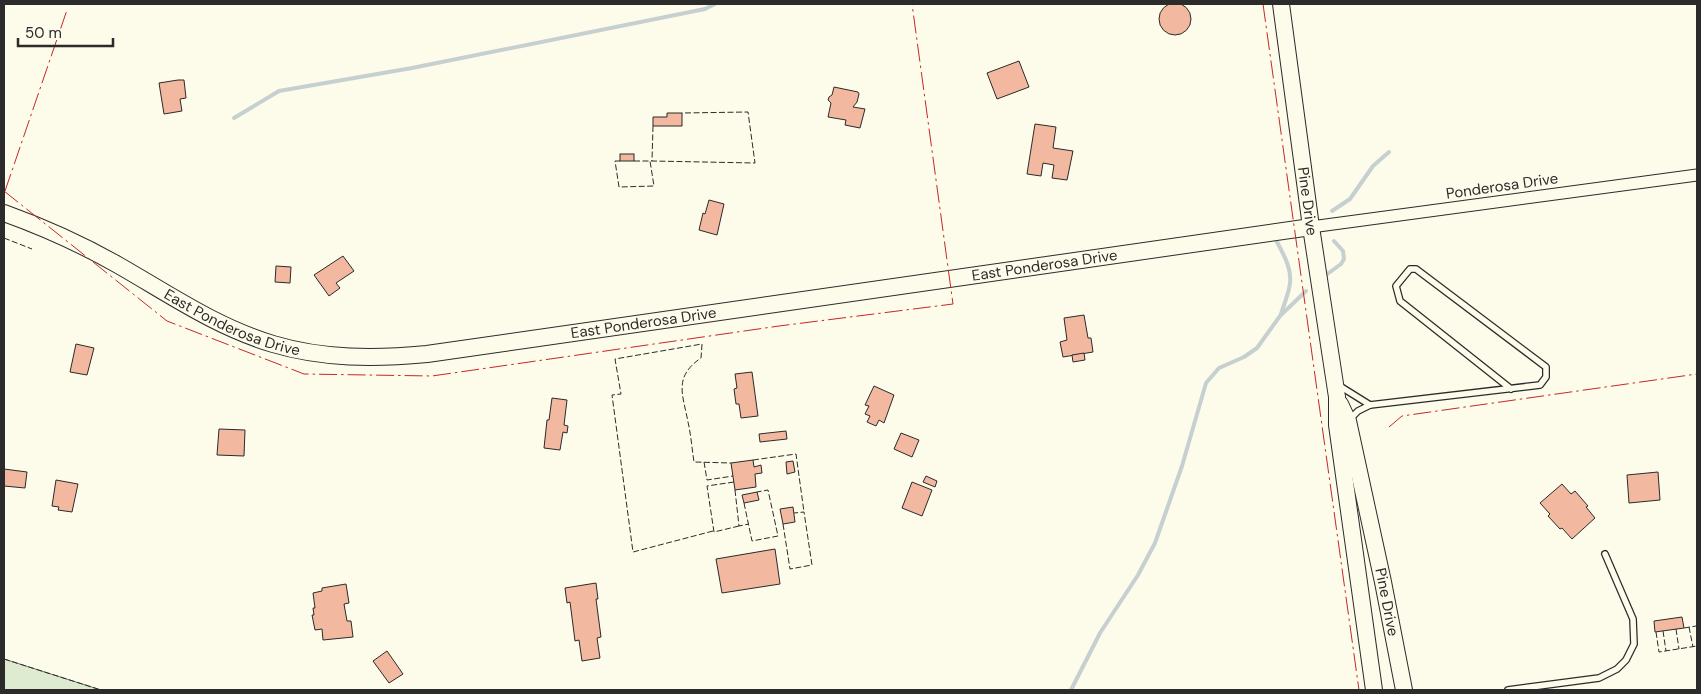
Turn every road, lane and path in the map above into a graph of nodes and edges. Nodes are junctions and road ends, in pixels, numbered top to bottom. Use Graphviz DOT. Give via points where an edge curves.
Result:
graph roads {
  1 [pos="1282,4"];
  2 [pos="1697,176"];
  3 [pos="4,213"];
  4 [pos="1311,227"];
  5 [pos="1511,388"];
  6 [pos="1336,390"];
  7 [pos="1370,405"];
  8 [pos="1348,421"];
  9 [pos="1605,554"];
  10 [pos="1374,690"];
  11 [pos="1404,690"];
  12 [pos="1508,690"];
  1 -- 4 [label="street, Pine Drive"];
  2 -- 4 [label="street, Ponderosa Drive"];
  3 -- 4 [label="street, East Ponderosa Drive" via="91,250 196,312 245,334 293,349 336,356 379,357 427,354"];
  4 -- 6 [label="street, Pine Drive"];
  5 -- 5 [label="lane" via="1540,384 1546,377 1546,368 1416,269 1410,269 1396,286 1400,301"];
  5 -- 7 [label="lane"];
  6 -- 7 [label="lane"];
  6 -- 8 [label="street, Pine Drive"];
  6 -- 10 [label="street, Pine Drive" via="1337,425"];
  7 -- 8 [label="lane"];
  8 -- 11 [label="street, Pine Drive"];
  9 -- 12 [label="lane" via="1633,619 1634,644 1626,660 1600,678"];
}
